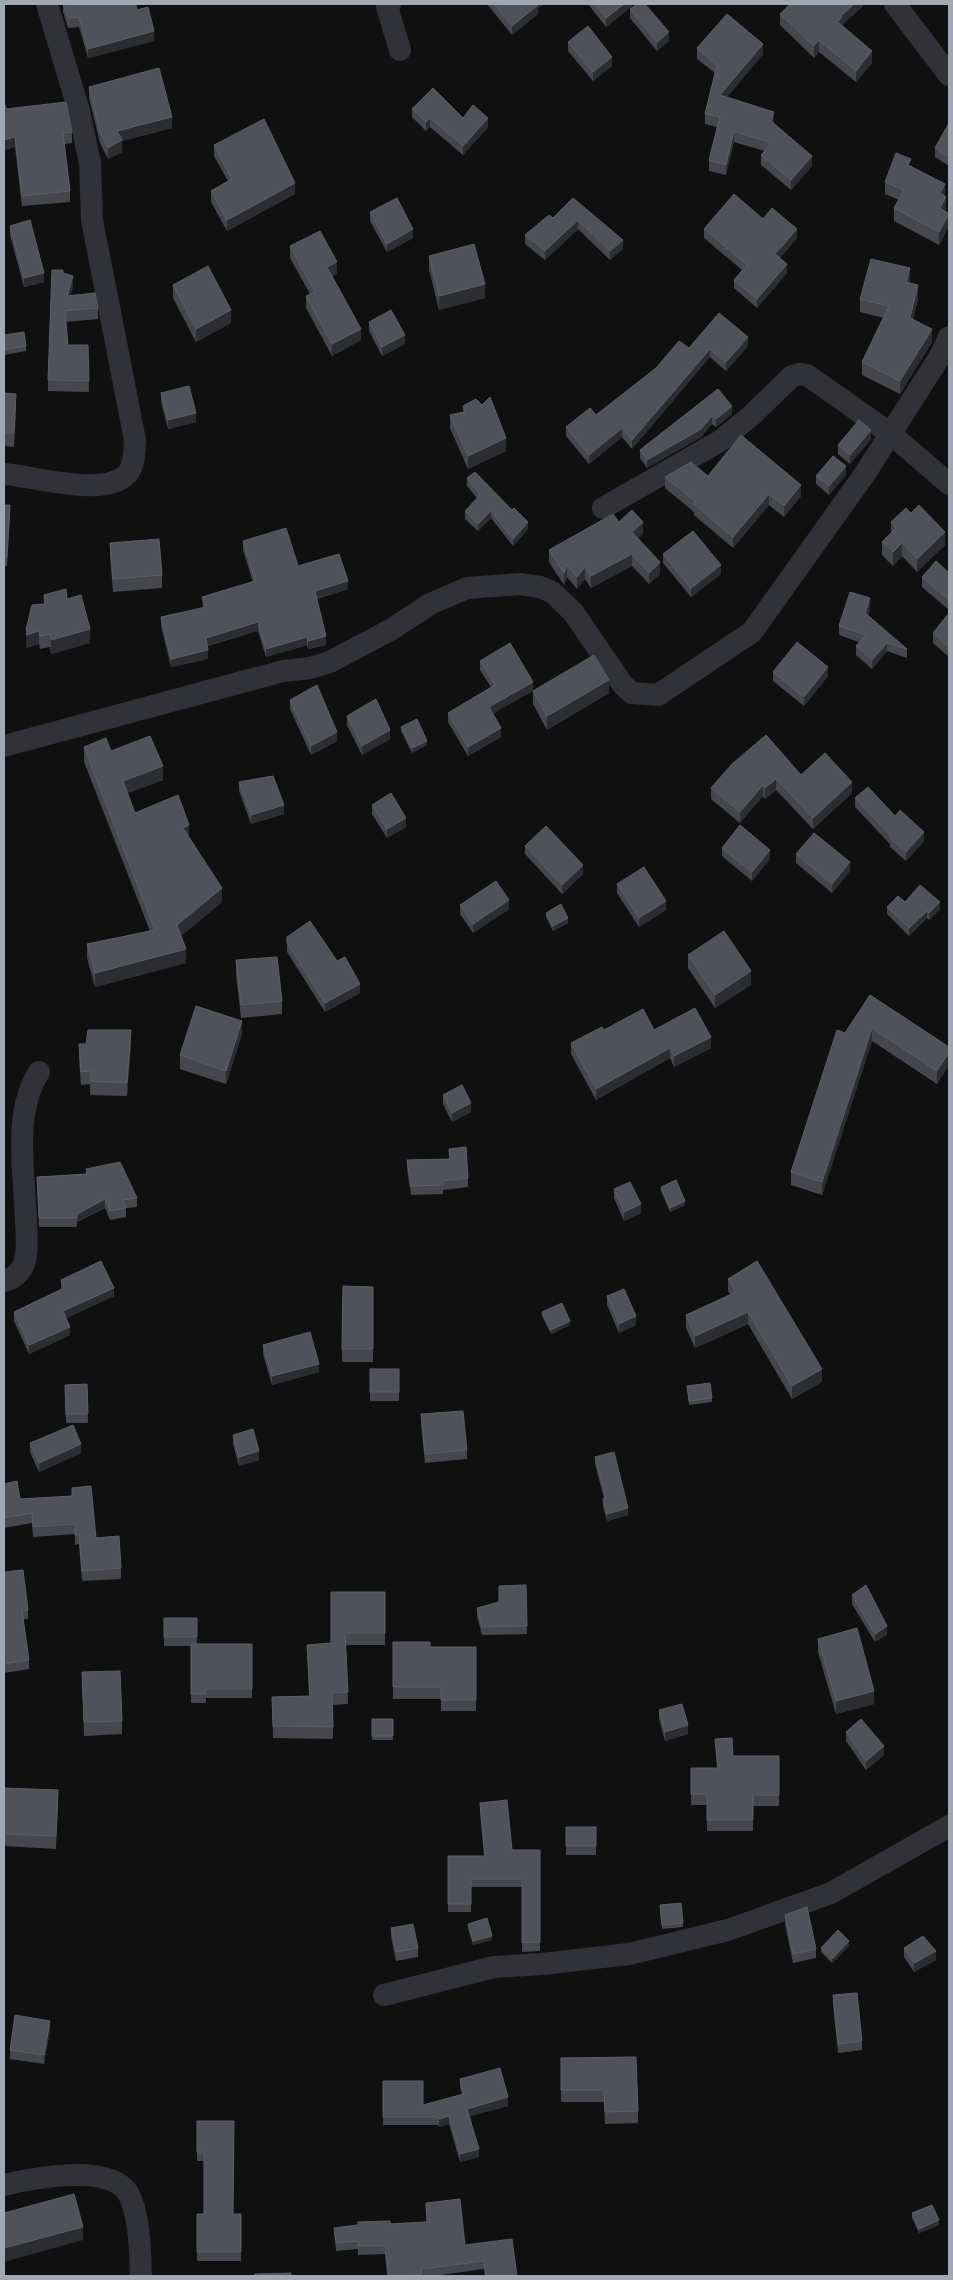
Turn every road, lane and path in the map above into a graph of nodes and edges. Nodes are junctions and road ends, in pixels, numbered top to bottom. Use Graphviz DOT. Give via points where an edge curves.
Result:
graph roads {
  1 [pos="47,4"];
  2 [pos="390,4"];
  3 [pos="894,4"];
  4 [pos="400,50"];
  5 [pos="949,75"];
  6 [pos="949,337"];
  7 [pos="891,434"];
  8 [pos="4,474"];
  9 [pos="949,484"];
  10 [pos="603,508"];
  11 [pos="4,746"];
  12 [pos="39,1072"];
  13 [pos="4,1281"];
  14 [pos="949,1826"];
  15 [pos="384,1995"];
  16 [pos="4,2184"];
  17 [pos="141,2276"];
  1 -- 8 [label="street" via="79,111 88,154 92,220 135,440 133,462 125,477 109,484 79,484"];
  2 -- 4 [label="street" via="387,7 390,21"];
  3 -- 5 [label="street"];
  6 -- 7 [label="street" via="940,358"];
  7 -- 9 [label="street"];
  7 -- 10 [label="street" via="807,376 796,374 720,441"];
  7 -- 11 [label="street" via="752,632 658,695 632,693 622,685 573,612 552,592 520,584 488,585 450,594 392,629 323,664 283,671"];
  12 -- 13 [label="street" via="32,1082 24,1124 25,1262 18,1274"];
  14 -- 15 [label="street" via="831,1893 728,1930 629,1954 494,1967"];
  16 -- 17 [label="street" via="89,2174 118,2184 128,2192 134,2210 140,2235"];
}
